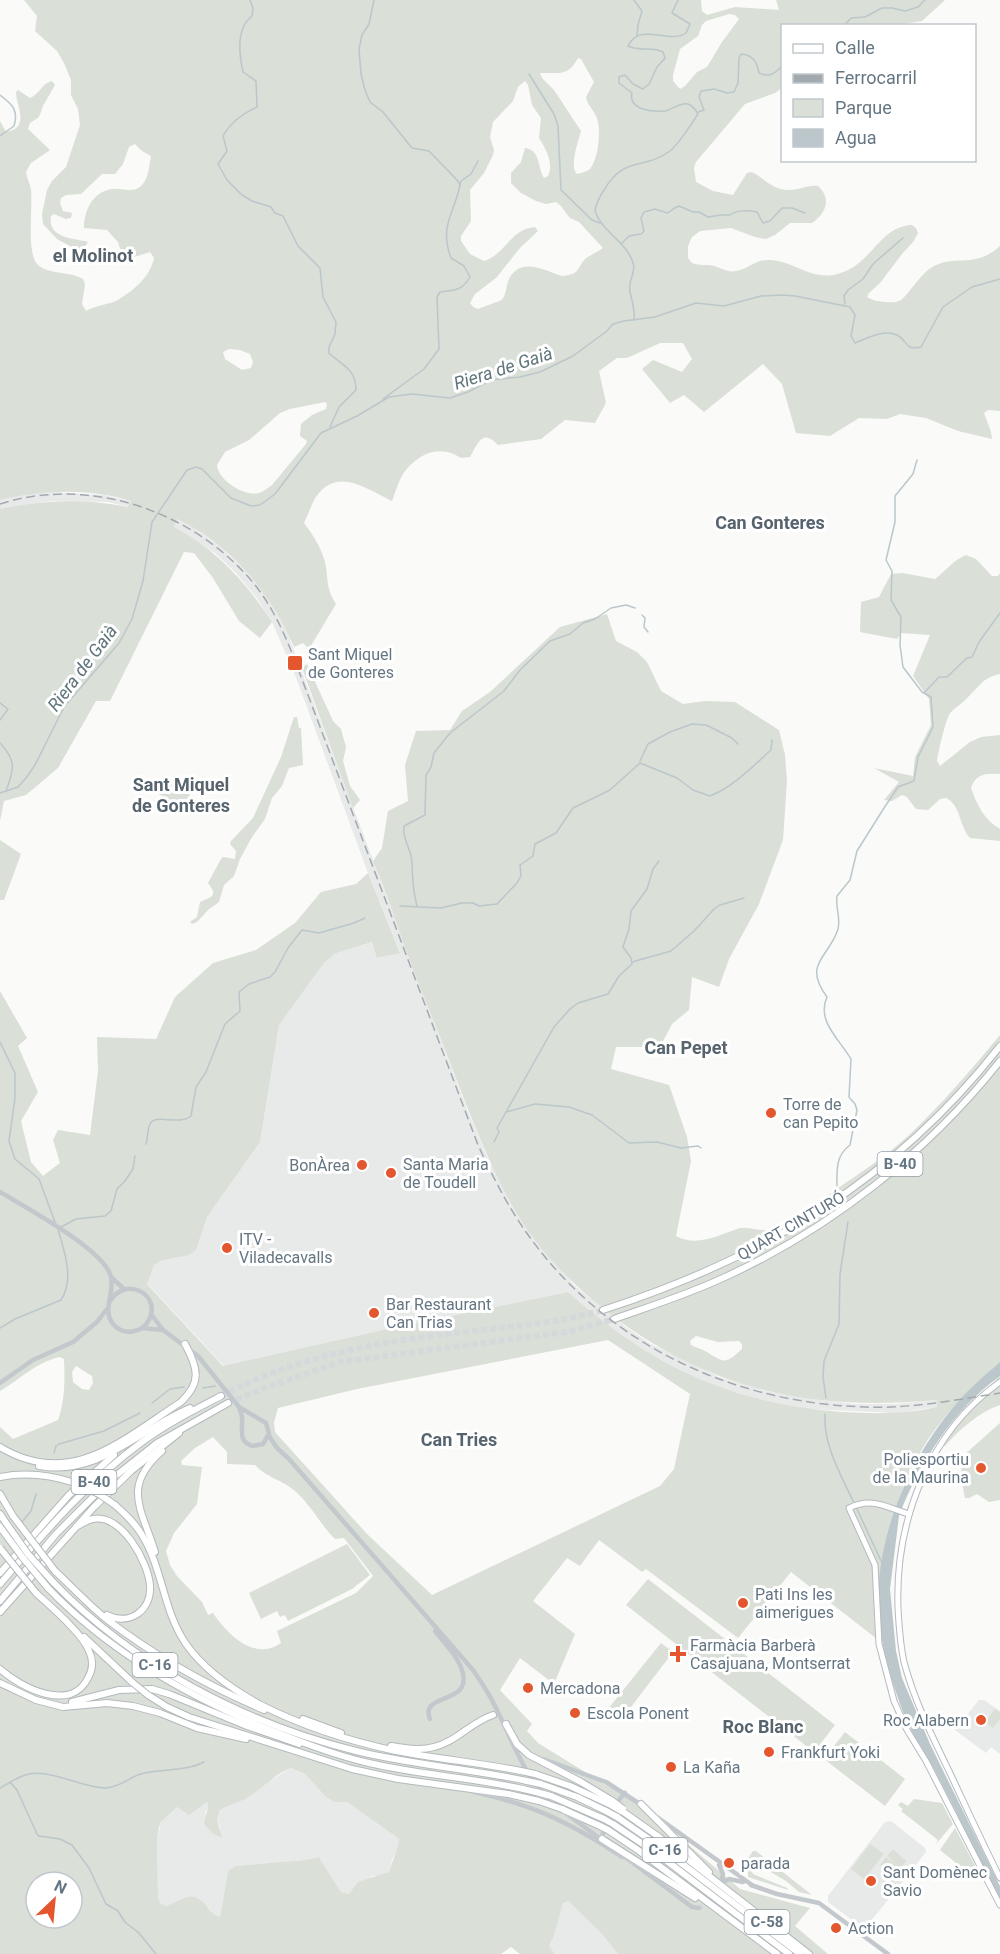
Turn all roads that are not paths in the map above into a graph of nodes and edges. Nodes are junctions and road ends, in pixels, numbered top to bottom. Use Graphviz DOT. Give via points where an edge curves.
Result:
graph roads {
  1 [pos="1000,1046"];
  2 [pos="1000,1061"];
  3 [pos="0,1192"];
  4 [pos="112,1278"];
  5 [pos="124,1289"];
  6 [pos="110,1301"];
  7 [pos="108,1308"];
  8 [pos="603,1310"];
  9 [pos="151,1314"];
  10 [pos="614,1319"];
  11 [pos="97,1322"];
  12 [pos="112,1323"];
  13 [pos="142,1328"];
  14 [pos="163,1330"];
  15 [pos="185,1344"];
  16 [pos="1000,1382"];
  17 [pos="0,1383"];
  18 [pos="221,1396"];
  19 [pos="207,1403"];
  20 [pos="228,1403"];
  21 [pos="239,1407"];
  22 [pos="256,1418"];
  23 [pos="198,1419"];
  24 [pos="188,1425"];
  25 [pos="242,1426"];
  26 [pos="269,1436"];
  27 [pos="126,1445"];
  28 [pos="262,1445"];
  29 [pos="277,1448"];
  30 [pos="0,1449"];
  31 [pos="2,1477"];
  32 [pos="0,1494"];
  33 [pos="905,1513"];
  34 [pos="0,1514"];
  35 [pos="2,1526"];
  36 [pos="67,1536"];
  37 [pos="0,1548"];
  38 [pos="0,1573"];
  39 [pos="159,1579"];
  40 [pos="0,1584"];
  41 [pos="50,1585"];
  42 [pos="0,1601"];
  43 [pos="89,1603"];
  44 [pos="421,1610"];
  45 [pos="0,1614"];
  46 [pos="63,1619"];
  47 [pos="0,1669"];
  48 [pos="224,1682"];
  49 [pos="0,1683"];
  50 [pos="54,1704"];
  51 [pos="495,1712"];
  52 [pos="430,1719"];
  53 [pos="296,1721"];
  54 [pos="506,1724"];
  55 [pos="276,1745"];
  56 [pos="308,1746"];
  57 [pos="451,1787"];
  58 [pos="625,1793"];
  59 [pos="633,1799"];
  60 [pos="619,1801"];
  61 [pos="641,1804"];
  62 [pos="609,1805"];
  63 [pos="620,1812"];
  64 [pos="602,1822"];
  65 [pos="610,1827"];
  66 [pos="602,1839"];
  67 [pos="713,1859"];
  68 [pos="637,1867"];
  69 [pos="1000,1878"];
  70 [pos="722,1881"];
  71 [pos="752,1885"];
  72 [pos="1000,1905"];
  73 [pos="699,1908"];
  74 [pos="729,1919"];
  75 [pos="777,1954"];
  76 [pos="789,1954"];
  77 [pos="800,1954"];
  78 [pos="809,1954"];
  79 [pos="888,1954"];
  1 -- 8 [label="highway, QUART CINTURÓ / B-40" via="921,1132 833,1203 721,1266"];
  2 -- 10 [label="highway, QUART CINTURÓ / B-40" via="925,1142 830,1217 725,1277"];
  3 -- 4 [label="street" via="95,1254 106,1264"];
  4 -- 5 [label="street"];
  4 -- 6 [label="street"];
  5 -- 6 [label="street"];
  5 -- 9 [label="street" via="145,1294"];
  6 -- 7 [label="street"];
  7 -- 11 [label="street"];
  7 -- 12 [label="street"];
  9 -- 13 [label="street"];
  9 -- 14 [label="street"];
  11 -- 12 [label="street"];
  11 -- 17 [label="street" via="73,1342 33,1360"];
  12 -- 13 [label="street" via="127,1332"];
  13 -- 14 [label="street"];
  14 -- 15 [label="street"];
  15 -- 21 [label="street"];
  15 -- 30 [label="highway" via="196,1373 191,1391 181,1402 102,1452 87,1459 55,1464 25,1459"];
  16 -- 33 [label="main road" via="971,1407 944,1440"];
  18 -- 19 [label="highway, B-40"];
  19 -- 27 [label="highway" via="183,1411"];
  19 -- 40 [label="highway, B-40" via="141,1442 99,1476 60,1514"];
  20 -- 23 [label="highway, B-40"];
  21 -- 22 [label="street"];
  21 -- 25 [label="street"];
  22 -- 25 [label="street"];
  22 -- 26 [label="street" via="267,1425"];
  23 -- 24 [label="highway, B-40"];
  23 -- 39 [label="highway" via="158,1454 137,1487 138,1507 152,1542"];
  24 -- 36 [label="highway" via="131,1471"];
  24 -- 42 [label="highway, B-40" via="157,1443 108,1482 56,1534"];
  25 -- 28 [label="street" via="245,1443"];
  26 -- 28 [label="street"];
  26 -- 29 [label="street, C-58"];
  27 -- 30 [label="highway" via="92,1463 61,1468 36,1466"];
  27 -- 38 [label="highway" via="69,1495"];
  28 -- 29 [label="street"];
  29 -- 44 [label="street, C-58"];
  31 -- 39 [label="highway, bridge" via="54,1477 99,1494 136,1525 150,1549"];
  32 -- 43 [label="highway, bridge" via="55,1570"];
  33 -- 69 [label="main road" via="898,1588 904,1660 928,1728"];
  33 -- 72 [label="main road" via="870,1502 850,1508 874,1564 879,1644 900,1716"];
  34 -- 35 [label="highway, C-16"];
  35 -- 41 [label="highway, C-16, bridge"];
  36 -- 43 [label="highway" via="93,1519 114,1524 133,1544 148,1576 148,1601 138,1615 112,1617"];
  36 -- 45 [label="highway"];
  37 -- 46 [label="highway, bridge"];
  39 -- 48 [label="highway" via="169,1613 186,1645"];
  41 -- 56 [label="highway, C-16" via="94,1631 149,1669 223,1710"];
  41 -- 62 [label="highway, C-16, bridge" via="152,1663 254,1716 356,1751 527,1781"];
  43 -- 53 [label="highway" via="177,1666 233,1696"];
  44 -- 51 [label="street, C-58" via="473,1670"];
  44 -- 52 [label="street" via="464,1676 458,1692 429,1707"];
  46 -- 47 [label="highway" via="87,1646 92,1658 90,1673 81,1688 66,1695 49,1694 20,1683"];
  46 -- 55 [label="highway, bridge" via="133,1683 167,1707"];
  48 -- 51 [label="highway" via="298,1717 390,1746 432,1748"];
  48 -- 53 [label="highway"];
  49 -- 50 [label="highway"];
  50 -- 55 [label="highway" via="133,1706 197,1728"];
  50 -- 56 [label="highway" via="119,1690 152,1689"];
  51 -- 54 [label="street, C-58"];
  51 -- 66 [label="street, C-58" via="536,1785 559,1808"];
  53 -- 62 [label="highway, bridge" via="395,1750 536,1774"];
  54 -- 58 [label="street" via="521,1744 538,1757"];
  54 -- 62 [label="highway" via="517,1744 529,1755 581,1782"];
  55 -- 57 [label="highway" via="352,1769"];
  56 -- 64 [label="highway, C-16, bridge" via="368,1763 536,1792"];
  57 -- 64 [label="highway, bridge" via="539,1801"];
  57 -- 68 [label="street" via="547,1813"];
  58 -- 59 [label="street"];
  58 -- 60 [label="street"];
  59 -- 60 [label="street"];
  59 -- 61 [label="street"];
  60 -- 66 [label="street" via="604,1827"];
  61 -- 67 [label="street"];
  61 -- 70 [label="highway"];
  62 -- 63 [label="highway, C-16, bridge"];
  62 -- 63 [label="highway, bridge"];
  63 -- 70 [label="highway, C-58"];
  63 -- 77 [label="highway, C-16"];
  64 -- 65 [label="highway, C-16, bridge"];
  65 -- 74 [label="highway, C-58"];
  65 -- 76 [label="highway, C-16" via="658,1855"];
  66 -- 68 [label="street"];
  66 -- 74 [label="highway, C-58"];
  67 -- 70 [label="street" via="722,1870"];
  67 -- 71 [label="street"];
  68 -- 73 [label="street"];
  70 -- 71 [label="street"];
  70 -- 78 [label="highway, C-58"];
  71 -- 79 [label="street" via="821,1905"];
  74 -- 75 [label="highway, C-58"];
}
